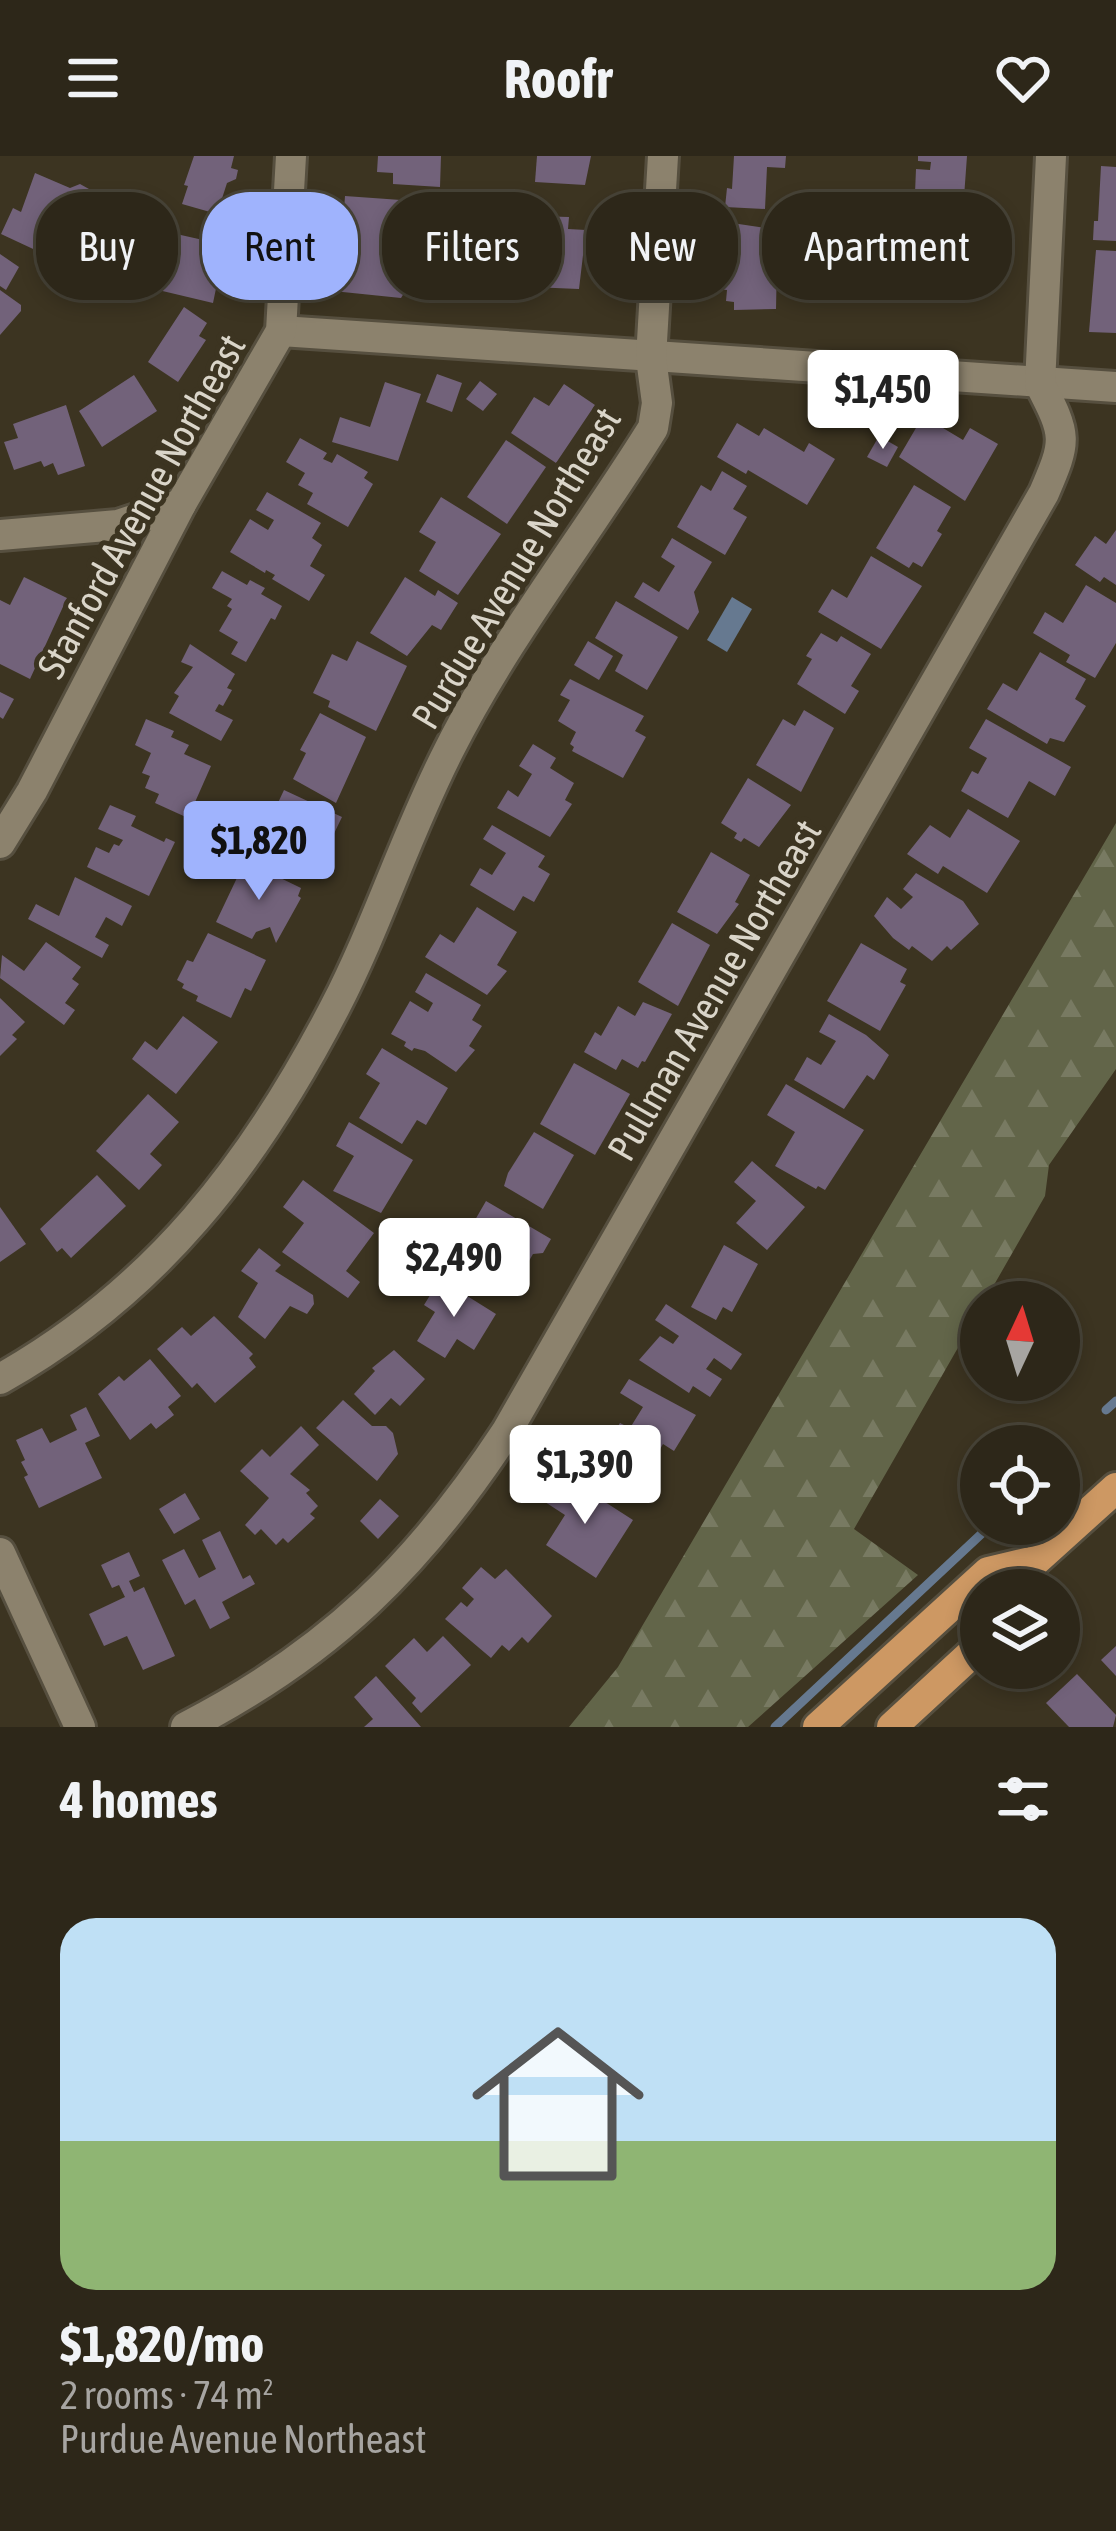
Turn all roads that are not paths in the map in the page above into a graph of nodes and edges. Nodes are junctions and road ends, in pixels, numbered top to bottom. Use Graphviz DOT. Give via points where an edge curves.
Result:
graph roads {
  1 [pos="291,156"];
  2 [pos="663,156"];
  3 [pos="1051,156"];
  4 [pos="281,332"];
  5 [pos="651,358"];
  6 [pos="1040,384"];
  7 [pos="1116,387"];
  8 [pos="181,504"];
  9 [pos="0,535"];
  10 [pos="0,844"];
  11 [pos="0,1379"];
  12 [pos="1116,1488"];
  13 [pos="0,1553"];
  14 [pos="1039,1569"];
  15 [pos="960,1598"];
  16 [pos="960,1664"];
  17 [pos="80,1727"];
  18 [pos="186,1727"];
  19 [pos="818,1727"];
  20 [pos="892,1727"];
  1 -- 4 [label="street"];
  2 -- 5 [label="street, Purdue Avenue Northeast"];
  3 -- 6 [label="street"];
  4 -- 5 [label="street"];
  4 -- 8 [label="street, Stanford Avenue Northeast"];
  5 -- 6 [label="street"];
  5 -- 11 [label="street, Purdue Avenue Northeast" via="653,428 448,751 335,1007 253,1146 201,1217 140,1280"];
  6 -- 7 [label="street"];
  6 -- 18 [label="street, Pullman Avenue Northeast" via="1063,449 1044,493 507,1431 440,1526 361,1610 301,1659"];
  8 -- 9 [label="street" via="118,525"];
  8 -- 10 [label="street, Stanford Avenue Northeast"];
  12 -- 14 [label="main road"];
  13 -- 17 [label="street"];
  15 -- 19 [label="main road"];
  16 -- 20 [label="main road"];
}
